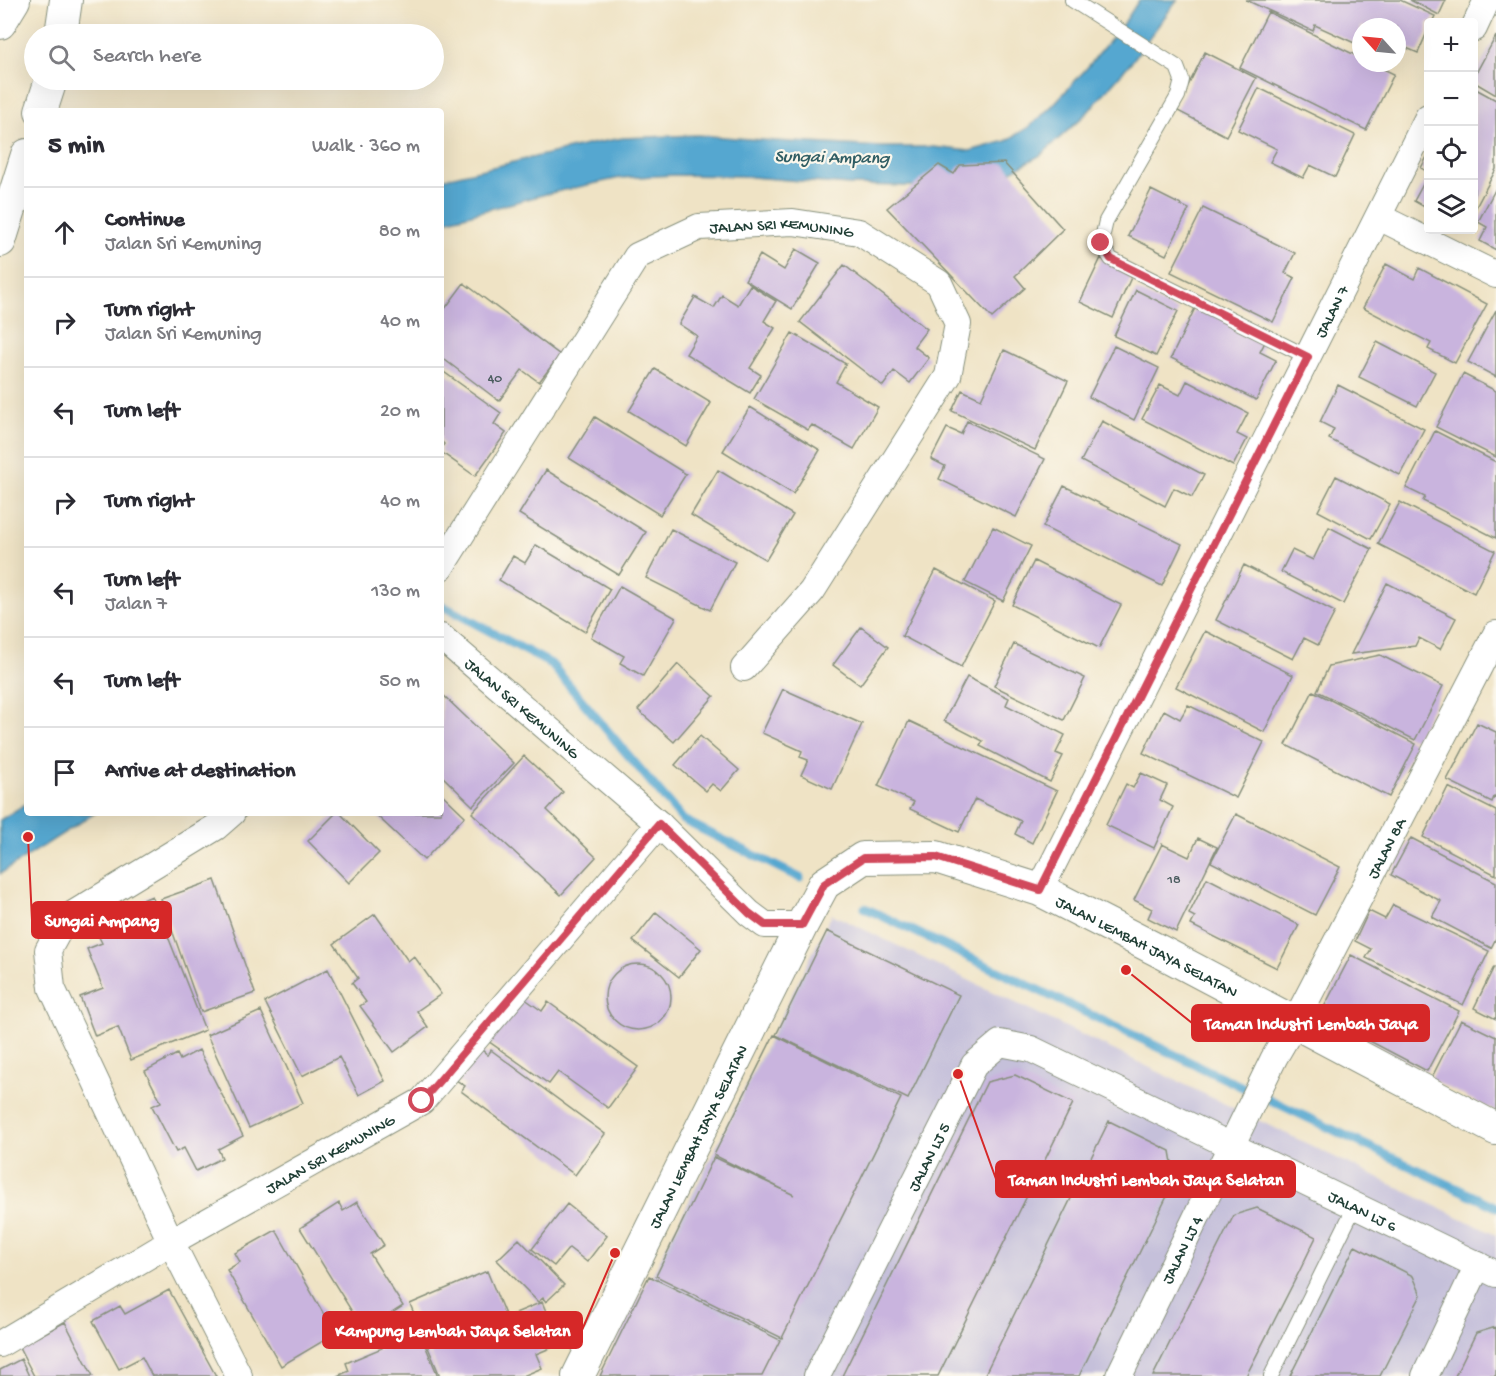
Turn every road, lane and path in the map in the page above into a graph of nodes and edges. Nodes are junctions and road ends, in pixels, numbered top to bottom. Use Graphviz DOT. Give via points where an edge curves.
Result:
graph roads {
  1 [pos="14,0"];
  2 [pos="66,0"];
  3 [pos="1487,0"];
  4 [pos="1074,2"];
  5 [pos="1478,18"];
  6 [pos="0,22"];
  7 [pos="62,24"];
  8 [pos="48,90"];
  9 [pos="42,108"];
  10 [pos="1424,125"];
  11 [pos="24,165"];
  12 [pos="1378,216"];
  13 [pos="0,241"];
  14 [pos="1496,275"];
  15 [pos="1308,357"];
  16 [pos="444,562"];
  17 [pos="1496,634"];
  18 [pos="444,640"];
  19 [pos="744,668"];
  20 [pos="229,816"];
  21 [pos="659,824"];
  22 [pos="1040,890"];
  23 [pos="802,925"];
  24 [pos="1295,1022"];
  25 [pos="1242,1123"];
  26 [pos="1496,1128"];
  27 [pos="1231,1146"];
  28 [pos="1355,1206"];
  29 [pos="171,1242"];
  30 [pos="1487,1269"];
  31 [pos="0,1344"];
  32 [pos="239,1376"];
  33 [pos="578,1376"];
  34 [pos="817,1376"];
  35 [pos="1119,1376"];
  36 [pos="1271,1376"];
  37 [pos="1425,1376"];
  1 -- 6 [label="street"];
  2 -- 7 [label="street"];
  3 -- 5 [label="street"];
  4 -- 15 [label="lane" via="1177,67 1182,80 1178,96 1106,221 1101,243 1111,259"];
  8 -- 9 [label="street"];
  10 -- 12 [label="street, JALAN 7"];
  11 -- 13 [label="street"];
  12 -- 14 [label="street"];
  12 -- 15 [label="street, JALAN 7"];
  15 -- 22 [label="street, JALAN 7"];
  16 -- 19 [label="street, JALAN SRI KEMUNING" via="637,256 699,227 793,222 859,232 939,283 958,324 948,376 812,591"];
  17 -- 24 [label="street, JALAN 8A"];
  18 -- 21 [label="street, JALAN SRI KEMUNING"];
  20 -- 29 [label="street" via="65,919 48,950 52,988"];
  21 -- 23 [label="street, JALAN SRI KEMUNING" via="765,925"];
  21 -- 29 [label="street, JALAN SRI KEMUNING" via="422,1101"];
  22 -- 23 [label="street, JALAN LEMBAH JAYA SELATAN" via="936,857 863,858 824,884"];
  22 -- 24 [label="street, JALAN LEMBAH JAYA SELATAN"];
  23 -- 33 [label="street, JALAN LEMBAH JAYA SELATAN"];
  24 -- 25 [label="street, JALAN 8A"];
  24 -- 26 [label="street, JALAN LEMBAH JAYA SELATAN"];
  25 -- 27 [label="street, JALAN LJ 4"];
  27 -- 28 [label="street, JALAN LJ 6"];
  27 -- 34 [label="street, JALAN LJ 5" via="1031,1049 1000,1042 974,1065"];
  27 -- 35 [label="street, JALAN LJ 4"];
  28 -- 30 [label="street, JALAN LJ 6"];
  28 -- 36 [label="lane"];
  29 -- 31 [label="street, JALAN SRI KEMUNING"];
  29 -- 32 [label="street"];
  30 -- 37 [label="street"];
}
